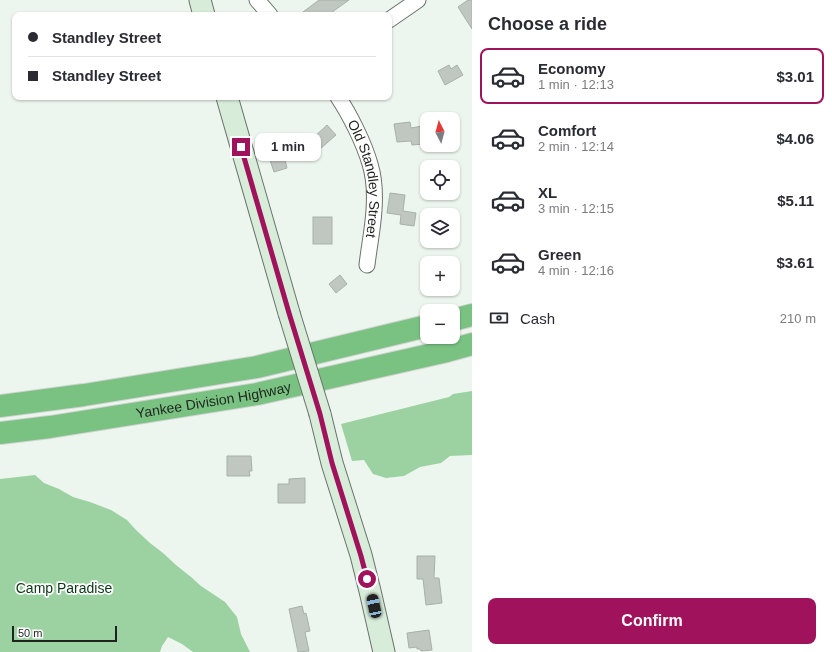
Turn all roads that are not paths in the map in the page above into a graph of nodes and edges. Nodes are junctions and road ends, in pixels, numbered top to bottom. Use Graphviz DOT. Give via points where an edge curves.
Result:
graph roads {
  1 [pos="200,0"];
  2 [pos="257,0"];
  3 [pos="418,0"];
  4 [pos="203,12"];
  5 [pos="267,12"];
  6 [pos="392,18"];
  7 [pos="227,100"];
  8 [pos="340,100"];
  9 [pos="367,265"];
  10 [pos="472,315"];
  11 [pos="460,318"];
  12 [pos="420,328"];
  13 [pos="472,344"];
  14 [pos="0,406"];
  15 [pos="0,433"];
  16 [pos="384,652"];
  1 -- 4 [label="street"];
  2 -- 5 [label="street"];
  3 -- 6 [label="street"];
  7 -- 16 [label="street, bridge" via="361,556"];
  8 -- 9 [label="street, Old Standley Street" via="360,137 370,164 374,210"];
  10 -- 11 [label="highway"];
  12 -- 14 [label="highway, Yankee Division Highway" via="257,367 84,396"];
  13 -- 15 [label="highway, Yankee Division Highway" via="257,394"];
}
